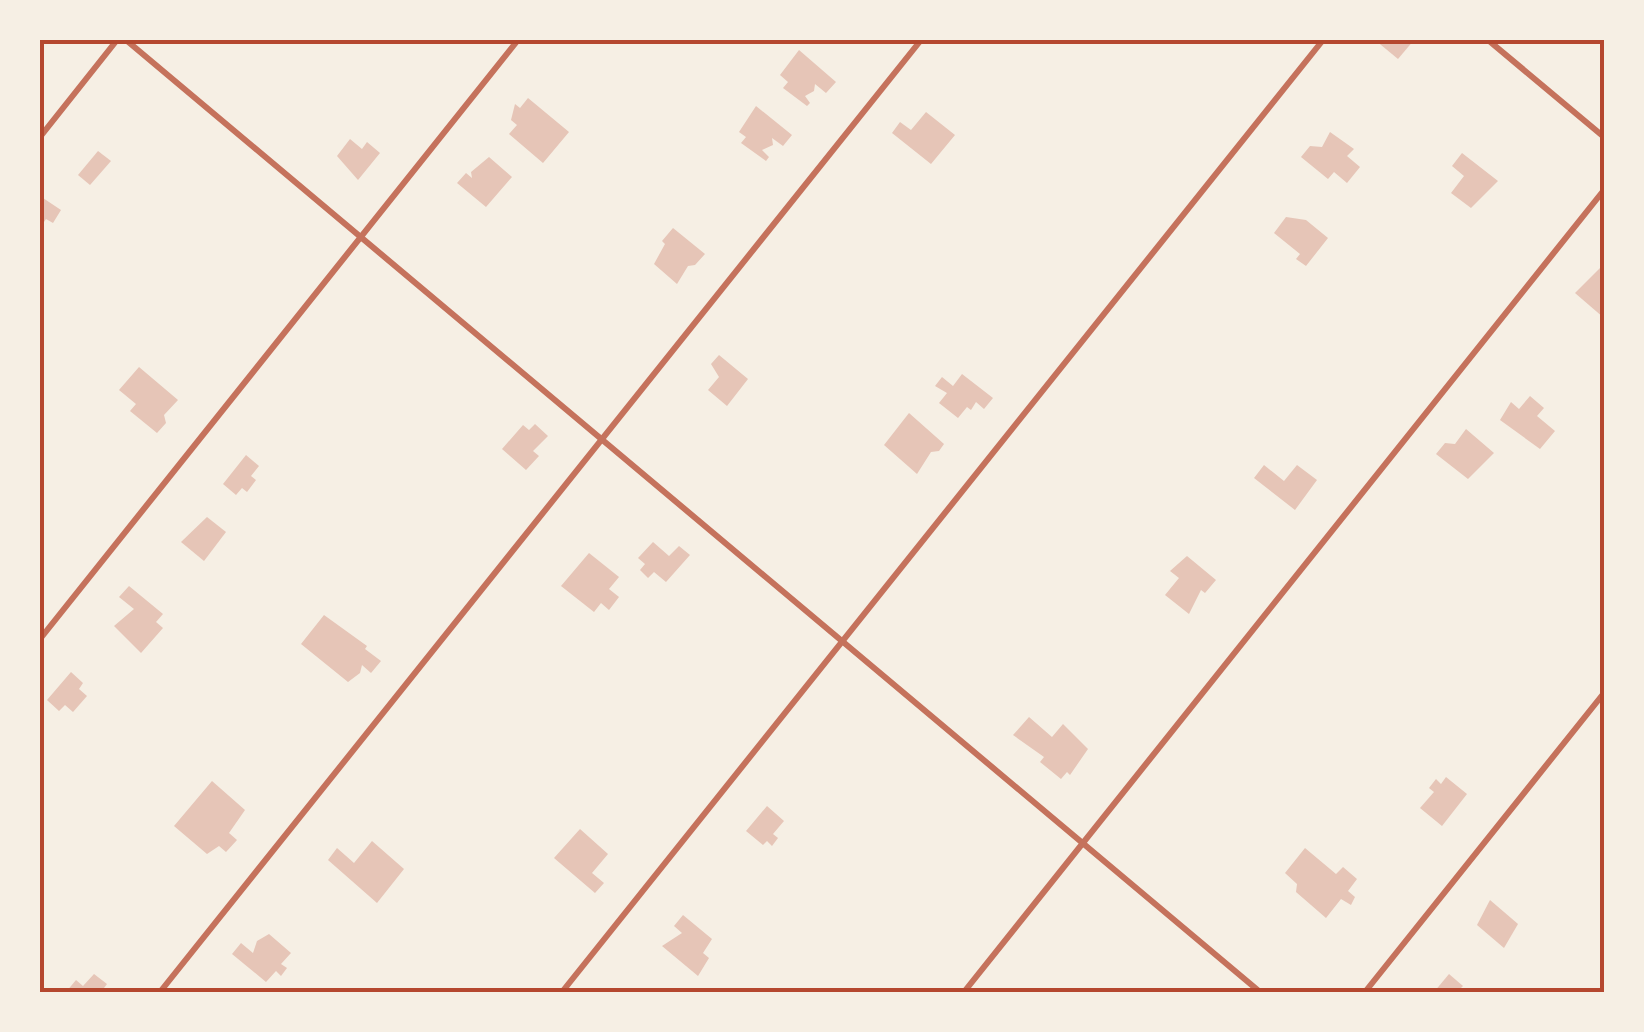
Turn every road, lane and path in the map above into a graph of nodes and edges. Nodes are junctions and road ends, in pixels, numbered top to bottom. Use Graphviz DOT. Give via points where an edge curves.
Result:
graph roads {
  1 [pos="117,40"];
  2 [pos="126,40"];
  3 [pos="518,40"];
  4 [pos="921,40"];
  5 [pos="1322,40"];
  6 [pos="1488,40"];
  7 [pos="40,137"];
  8 [pos="1604,137"];
  9 [pos="1604,190"];
  10 [pos="361,237"];
  11 [pos="602,440"];
  12 [pos="40,639"];
  13 [pos="842,642"];
  14 [pos="1604,693"];
  15 [pos="1082,843"];
  16 [pos="160,992"];
  17 [pos="562,992"];
  18 [pos="964,992"];
  19 [pos="1260,992"];
  20 [pos="1365,992"];
  1 -- 7 [label="street"];
  2 -- 10 [label="street"];
  3 -- 10 [label="street"];
  4 -- 11 [label="street"];
  5 -- 13 [label="street"];
  6 -- 8 [label="street"];
  9 -- 15 [label="street"];
  10 -- 11 [label="street"];
  10 -- 12 [label="street"];
  11 -- 13 [label="street"];
  11 -- 16 [label="street"];
  13 -- 15 [label="street"];
  13 -- 17 [label="street"];
  14 -- 20 [label="street"];
  15 -- 18 [label="street"];
  15 -- 19 [label="street"];
}
